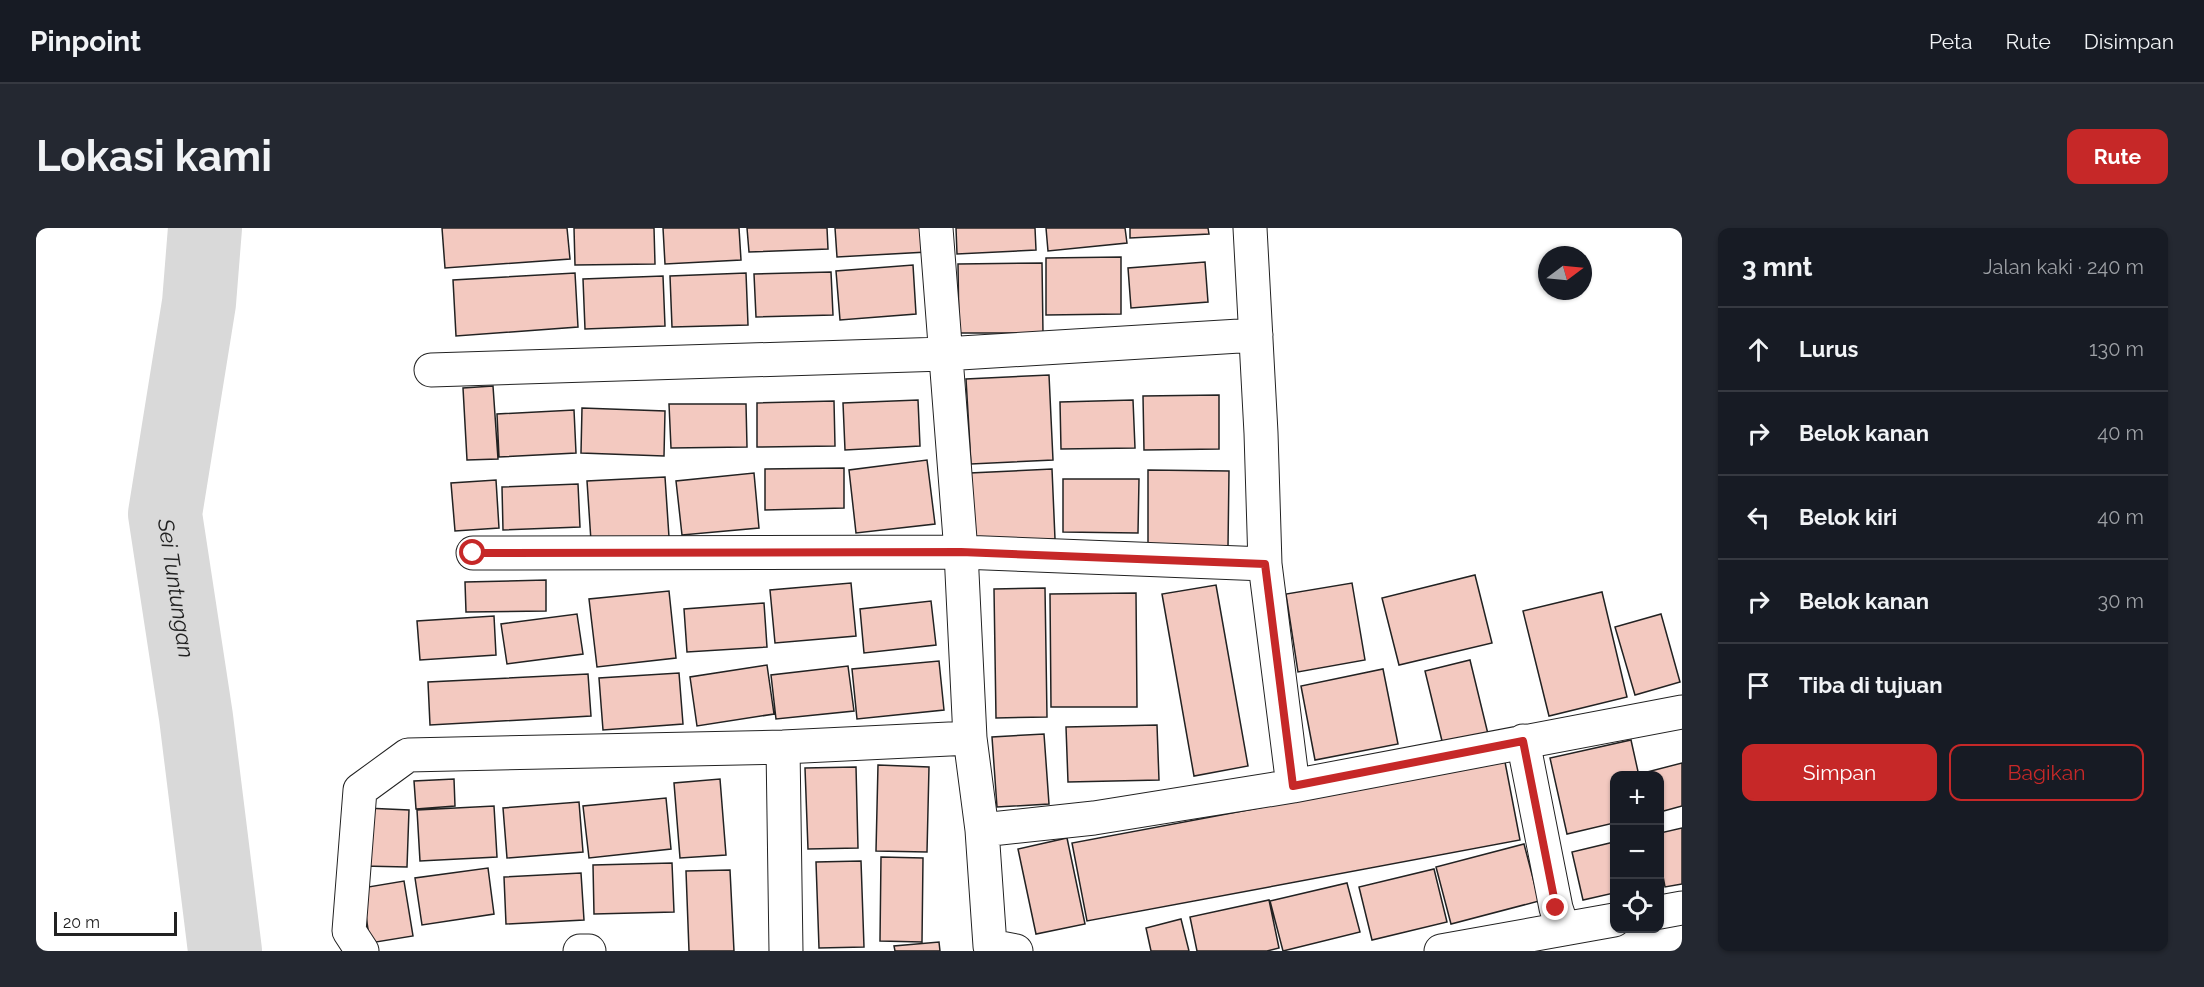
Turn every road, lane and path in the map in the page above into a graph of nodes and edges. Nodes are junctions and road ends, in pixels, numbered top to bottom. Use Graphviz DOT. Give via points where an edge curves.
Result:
graph roads {
  1 [pos="936,228"];
  2 [pos="1250,228"];
  3 [pos="1256,335"];
  4 [pos="944,354"];
  5 [pos="431,370"];
  6 [pos="961,552"];
  7 [pos="473,553"];
  8 [pos="1265,564"];
  9 [pos="1682,712"];
  10 [pos="970,738"];
  11 [pos="1523,741"];
  12 [pos="783,747"];
  13 [pos="1293,786"];
  14 [pos="982,830"];
  15 [pos="1682,908"];
  16 [pos="1664,911"];
  17 [pos="1610,921"];
  18 [pos="1563,929"];
  19 [pos="999,949"];
  20 [pos="362,951"];
  21 [pos="580,951"];
  22 [pos="590,951"];
  23 [pos="786,951"];
  24 [pos="1441,951"];
  1 -- 4 [label="street"];
  2 -- 3 [label="street"];
  3 -- 4 [label="street"];
  3 -- 8 [label="street"];
  4 -- 5 [label="street"];
  4 -- 6 [label="street"];
  6 -- 7 [label="street"];
  6 -- 8 [label="street"];
  6 -- 10 [label="street"];
  8 -- 13 [label="street"];
  9 -- 11 [label="street"];
  10 -- 12 [label="street"];
  10 -- 14 [label="street"];
  11 -- 13 [label="street"];
  11 -- 18 [label="street"];
  12 -- 20 [label="street" via="408,755 360,790 349,931"];
  12 -- 23 [label="street"];
  13 -- 14 [label="street" via="1094,818"];
  14 -- 19 [label="street"];
  15 -- 16 [label="street"];
  17 -- 18 [label="street"];
  18 -- 24 [label="street"];
  21 -- 22 [label="street"];
}
